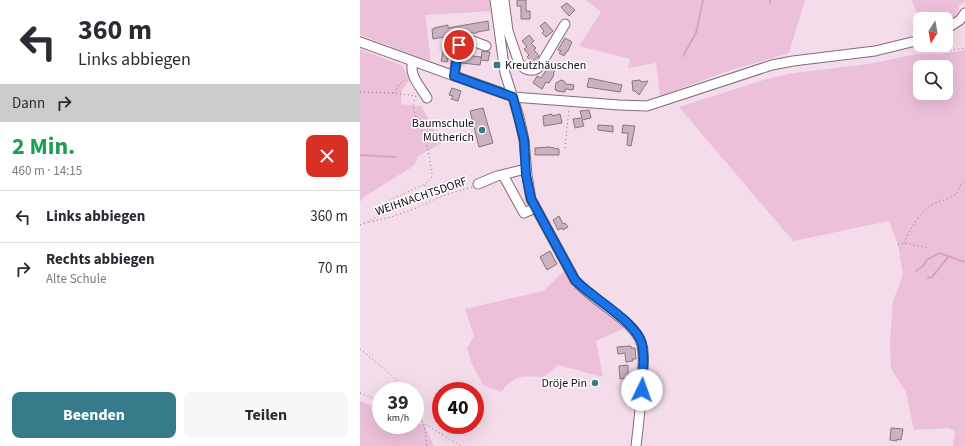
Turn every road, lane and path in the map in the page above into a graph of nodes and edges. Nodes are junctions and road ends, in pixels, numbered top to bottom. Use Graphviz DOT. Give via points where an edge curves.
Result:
graph roads {
  1 [pos="495,0"];
  2 [pos="504,0"];
  3 [pos="965,13"];
  4 [pos="566,24"];
  5 [pos="953,24"];
  6 [pos="360,42"];
  7 [pos="913,42"];
  8 [pos="486,46"];
  9 [pos="965,48"];
  10 [pos="953,49"];
  11 [pos="413,61"];
  12 [pos="413,74"];
  13 [pos="454,76"];
  14 [pos="360,92"];
  15 [pos="394,93"];
  16 [pos="513,97"];
  17 [pos="426,98"];
  18 [pos="570,102"];
  19 [pos="565,148"];
  20 [pos="526,169"];
  21 [pos="503,175"];
  22 [pos="965,181"];
  23 [pos="425,184"];
  24 [pos="478,184"];
  25 [pos="431,200"];
  26 [pos="535,208"];
  27 [pos="368,222"];
  28 [pos="360,225"];
  29 [pos="904,242"];
  30 [pos="898,245"];
  31 [pos="929,248"];
  32 [pos="360,348"];
  33 [pos="397,382"];
  34 [pos="360,393"];
  35 [pos="372,397"];
  36 [pos="424,423"];
  37 [pos="424,427"];
  38 [pos="427,446"];
  39 [pos="462,446"];
  40 [pos="636,446"];
  1 -- 16 [label="street" via="505,73"];
  2 -- 4 [label="street" via="509,34 520,63 527,70 535,70 540,66"];
  3 -- 5 [label="street"];
  6 -- 11 [label="street"];
  7 -- 18 [label="street" via="875,51 772,65 647,106"];
  8 -- 13 [label="street" via="462,41 459,45"];
  9 -- 10 [label="path"];
  11 -- 12 [label="street"];
  11 -- 13 [label="street"];
  12 -- 15 [label="path" via="399,84"];
  12 -- 17 [label="street"];
  13 -- 16 [label="street"];
  14 -- 15 [label="path"];
  15 -- 23 [label="path" via="416,96 414,111 428,148 432,173 431,179"];
  16 -- 18 [label="street"];
  16 -- 20 [label="street" via="524,140"];
  18 -- 19 [label="path"];
  20 -- 21 [label="street"];
  20 -- 26 [label="street" via="528,190"];
  21 -- 24 [label="street"];
  21 -- 26 [label="street" via="524,213"];
  22 -- 29 [label="path" via="955,196 929,206"];
  23 -- 25 [label="path"];
  23 -- 27 [label="path" via="390,200 386,208"];
  24 -- 25 [label="path, WEIHNACHTSDORF"];
  25 -- 27 [label="path, WEIHNACHTSDORF" via="414,209"];
  26 -- 40 [label="street" via="575,280 630,326 641,342 643,364"];
  27 -- 28 [label="path"];
  29 -- 30 [label="path"];
  29 -- 31 [label="path"];
  32 -- 33 [label="path"];
  34 -- 35 [label="path"];
  36 -- 39 [label="path"];
  37 -- 38 [label="path"];
}
